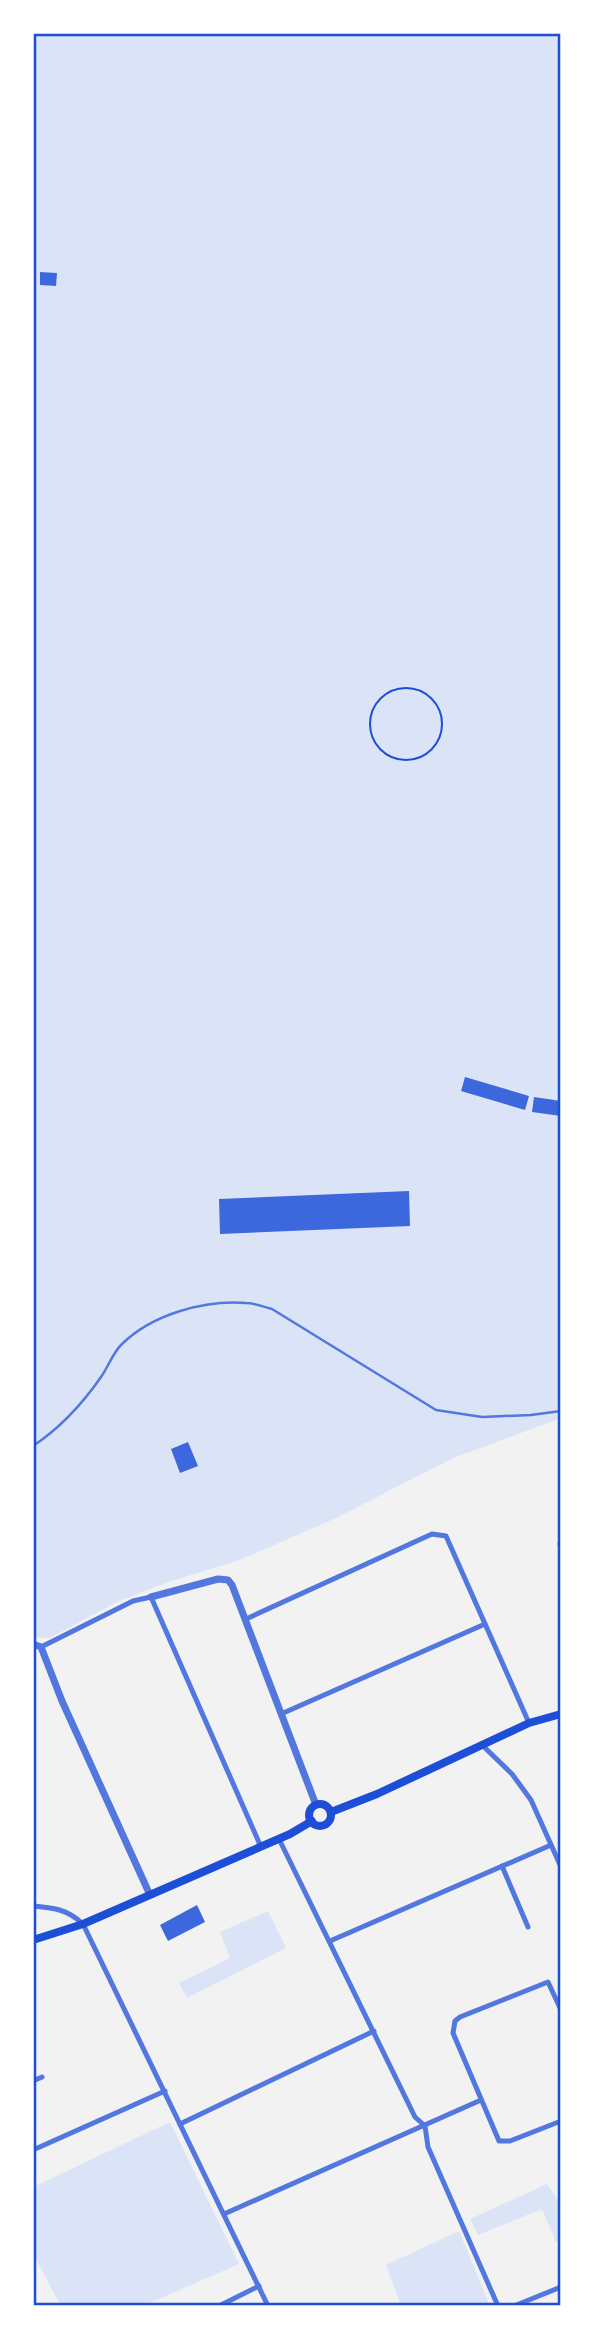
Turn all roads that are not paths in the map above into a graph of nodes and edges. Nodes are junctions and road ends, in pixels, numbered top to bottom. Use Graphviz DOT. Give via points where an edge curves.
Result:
graph roads {
  1 [pos="561,1411"];
  2 [pos="33,1446"];
  3 [pos="560,1544"];
  4 [pos="561,1549"];
  5 [pos="151,1597"];
  6 [pos="246,1619"];
  7 [pos="485,1624"];
  8 [pos="37,1646"];
  9 [pos="281,1714"];
  10 [pos="561,1714"];
  11 [pos="529,1723"];
  12 [pos="482,1745"];
  13 [pos="316,1805"];
  14 [pos="331,1812"];
  15 [pos="312,1821"];
  16 [pos="279,1839"];
  17 [pos="551,1845"];
  18 [pos="261,1847"];
  19 [pos="502,1866"];
  20 [pos="561,1867"];
  21 [pos="150,1895"];
  22 [pos="33,1906"];
  23 [pos="83,1924"];
  24 [pos="528,1927"];
  25 [pos="33,1940"];
  26 [pos="330,1941"];
  27 [pos="561,2010"];
  28 [pos="373,2032"];
  29 [pos="42,2077"];
  30 [pos="33,2081"];
  31 [pos="165,2091"];
  32 [pos="481,2099"];
  33 [pos="561,2121"];
  34 [pos="180,2124"];
  35 [pos="425,2126"];
  36 [pos="33,2150"];
  37 [pos="224,2214"];
  38 [pos="259,2286"];
  39 [pos="561,2287"];
  40 [pos="219,2306"];
  41 [pos="268,2306"];
  42 [pos="498,2306"];
  43 [pos="514,2306"];
  1 -- 2 [label="lane" via="482,1417 436,1410 272,1309 220,1303 153,1321 128,1339 74,1410"];
  3 -- 4 [label="street"];
  5 -- 6 [label="street" via="228,1580"];
  5 -- 8 [label="street"];
  5 -- 18 [label="street"];
  6 -- 7 [label="street" via="432,1534 446,1536"];
  6 -- 9 [label="street"];
  7 -- 9 [label="street"];
  7 -- 11 [label="street"];
  8 -- 21 [label="street"];
  9 -- 13 [label="street"];
  10 -- 11 [label="main road"];
  11 -- 12 [label="main road"];
  12 -- 14 [label="main road"];
  12 -- 17 [label="street" via="522,1786"];
  13 -- 14 [label="main road" via="323,1804"];
  13 -- 15 [label="main road" via="310,1814"];
  14 -- 15 [label="main road" via="325,1825"];
  15 -- 16 [label="main road"];
  16 -- 18 [label="main road"];
  16 -- 26 [label="street"];
  17 -- 19 [label="street"];
  17 -- 20 [label="street"];
  18 -- 21 [label="main road"];
  19 -- 24 [label="street"];
  19 -- 26 [label="street"];
  21 -- 23 [label="main road"];
  22 -- 23 [label="street" via="59,1908"];
  23 -- 25 [label="main road"];
  23 -- 31 [label="street"];
  26 -- 28 [label="street"];
  27 -- 32 [label="street" via="548,1982 455,2021 453,2033"];
  28 -- 34 [label="street"];
  28 -- 35 [label="street" via="415,2117"];
  29 -- 30 [label="street"];
  31 -- 34 [label="street"];
  31 -- 36 [label="street"];
  32 -- 33 [label="street" via="499,2141"];
  32 -- 35 [label="street"];
  34 -- 37 [label="street"];
  35 -- 37 [label="street"];
  35 -- 42 [label="street" via="428,2147"];
  37 -- 38 [label="street"];
  38 -- 40 [label="street"];
  38 -- 41 [label="street"];
  39 -- 43 [label="street"];
}
